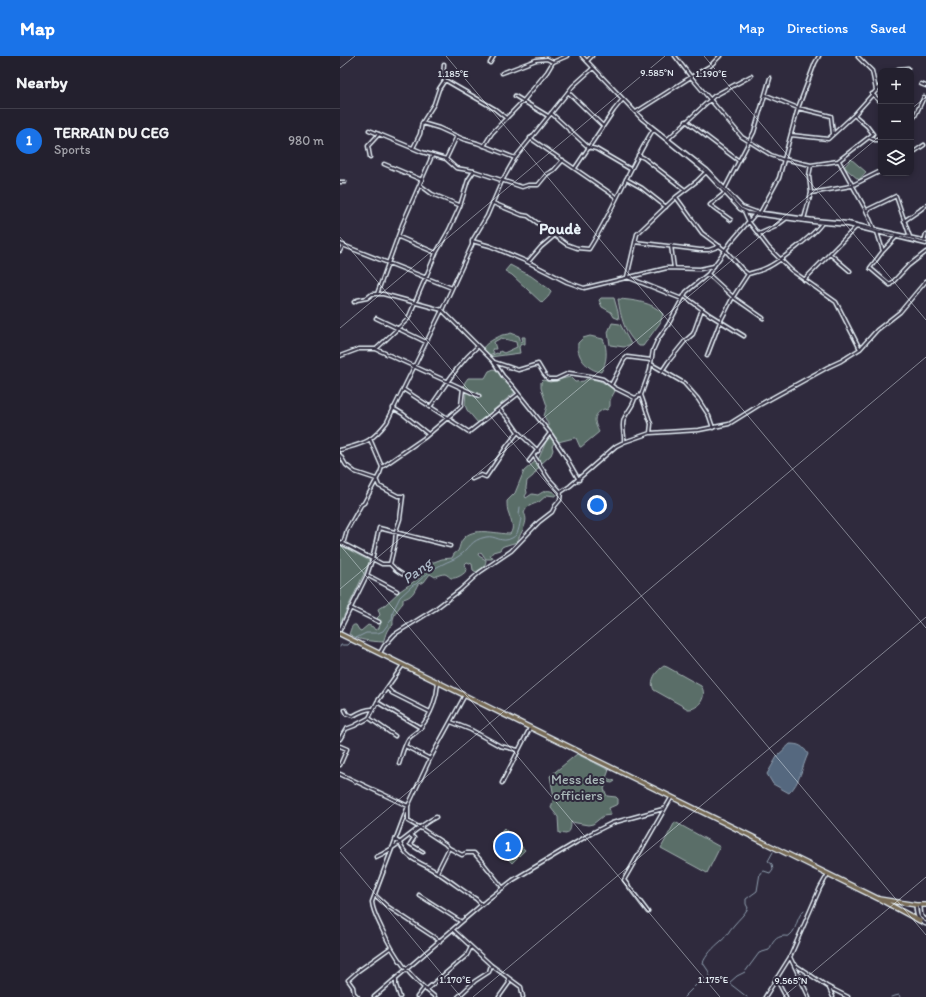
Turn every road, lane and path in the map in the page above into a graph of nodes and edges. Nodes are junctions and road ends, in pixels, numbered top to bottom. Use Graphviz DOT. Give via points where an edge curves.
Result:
graph roads {
  1 [pos="494,56"];
  2 [pos="567,56"];
  3 [pos="582,56"];
  4 [pos="592,56"];
  5 [pos="675,56"];
  6 [pos="720,56"];
  7 [pos="820,56"];
  8 [pos="858,57"];
  9 [pos="587,61"];
  10 [pos="553,62"];
  11 [pos="490,63"];
  12 [pos="444,64"];
  13 [pos="593,68"];
  14 [pos="502,73"];
  15 [pos="751,76"];
  16 [pos="691,77"];
  17 [pos="770,78"];
  18 [pos="445,80"];
  19 [pos="921,84"];
  20 [pos="926,86"];
  21 [pos="876,90"];
  22 [pos="568,92"];
  23 [pos="872,94"];
  24 [pos="766,95"];
  25 [pos="516,96"];
  26 [pos="924,97"];
  27 [pos="624,99"];
  28 [pos="878,99"];
  29 [pos="524,100"];
  30 [pos="710,100"];
  31 [pos="798,108"];
  32 [pos="636,112"];
  33 [pos="552,113"];
  34 [pos="854,115"];
  35 [pos="548,116"];
  36 [pos="914,117"];
  37 [pos="506,118"];
  38 [pos="642,119"];
  39 [pos="686,121"];
  40 [pos="422,123"];
  41 [pos="603,126"];
  42 [pos="369,130"];
  43 [pos="653,130"];
  44 [pos="379,134"];
  45 [pos="833,134"];
  46 [pos="791,135"];
  47 [pos="457,136"];
  48 [pos="869,137"];
  49 [pos="530,138"];
  50 [pos="668,139"];
  51 [pos="878,140"];
  52 [pos="749,143"];
  53 [pos="924,145"];
  54 [pos="484,146"];
  55 [pos="588,147"];
  56 [pos="413,148"];
  57 [pos="914,152"];
  58 [pos="638,155"];
  59 [pos="432,156"];
  60 [pos="370,157"];
  61 [pos="515,158"];
  62 [pos="446,159"];
  63 [pos="784,159"];
  64 [pos="563,160"];
  65 [pos="739,161"];
  66 [pos="838,161"];
  67 [pos="384,164"];
  68 [pos="811,165"];
  69 [pos="575,168"];
  70 [pos="630,170"];
  71 [pos="474,171"];
  72 [pos="706,172"];
  73 [pos="878,172"];
  74 [pos="626,179"];
  75 [pos="422,180"];
  76 [pos="502,181"];
  77 [pos="340,182"];
  78 [pos="345,182"];
  79 [pos="420,185"];
  80 [pos="851,186"];
  81 [pos="724,188"];
  82 [pos="685,190"];
  83 [pos="726,192"];
  84 [pos="811,193"];
  85 [pos="676,197"];
  86 [pos="616,198"];
  87 [pos="493,203"];
  88 [pos="926,205"];
  89 [pos="460,206"];
  90 [pos="666,207"];
  91 [pos="866,210"];
  92 [pos="744,211"];
  93 [pos="755,213"];
  94 [pos="760,213"];
  95 [pos="787,218"];
  96 [pos="804,219"];
  97 [pos="732,220"];
  98 [pos="904,221"];
  99 [pos="749,222"];
  100 [pos="822,223"];
  101 [pos="856,227"];
  102 [pos="874,229"];
  103 [pos="877,232"];
  104 [pos="759,234"];
  105 [pos="926,234"];
  106 [pos="554,236"];
  107 [pos="897,236"];
  108 [pos="399,237"];
  109 [pos="910,237"];
  110 [pos="472,241"];
  111 [pos="635,242"];
  112 [pos="925,242"];
  113 [pos="341,244"];
  114 [pos="671,246"];
  115 [pos="720,246"];
  116 [pos="340,250"];
  117 [pos="726,251"];
  118 [pos="883,251"];
  119 [pos="926,252"];
  120 [pos="436,253"];
  121 [pos="830,254"];
  122 [pos="781,260"];
  123 [pos="389,262"];
  124 [pos="528,262"];
  125 [pos="714,266"];
  126 [pos="674,268"];
  127 [pos="850,271"];
  128 [pos="708,274"];
  129 [pos="748,274"];
  130 [pos="627,277"];
  131 [pos="426,278"];
  132 [pos="804,280"];
  133 [pos="926,281"];
  134 [pos="452,288"];
  135 [pos="377,294"];
  136 [pos="684,296"];
  137 [pos="733,297"];
  138 [pos="682,299"];
  139 [pos="354,302"];
  140 [pos="415,304"];
  141 [pos="702,309"];
  142 [pos="442,310"];
  143 [pos="376,318"];
  144 [pos="763,318"];
  145 [pos="720,322"];
  146 [pos="397,328"];
  147 [pos="744,336"];
  148 [pos="426,342"];
  149 [pos="477,347"];
  150 [pos="376,349"];
  151 [pos="860,349"];
  152 [pos="340,356"];
  153 [pos="707,356"];
  154 [pos="652,360"];
  155 [pos="493,361"];
  156 [pos="651,364"];
  157 [pos="414,366"];
  158 [pos="662,371"];
  159 [pos="447,381"];
  160 [pos="611,384"];
  161 [pos="463,388"];
  162 [pos="403,389"];
  163 [pos="518,394"];
  164 [pos="641,395"];
  165 [pos="479,396"];
  166 [pos="635,398"];
  167 [pos="430,407"];
  168 [pos="393,408"];
  169 [pos="500,410"];
  170 [pos="448,419"];
  171 [pos="713,428"];
  172 [pos="518,432"];
  173 [pos="550,433"];
  174 [pos="650,433"];
  175 [pos="428,434"];
  176 [pos="370,439"];
  177 [pos="624,442"];
  178 [pos="340,450"];
  179 [pos="538,451"];
  180 [pos="340,455"];
  181 [pos="534,456"];
  182 [pos="530,461"];
  183 [pos="382,467"];
  184 [pos="376,479"];
  185 [pos="472,479"];
  186 [pos="579,479"];
  187 [pos="560,492"];
  188 [pos="396,531"];
  189 [pos="340,542"];
  190 [pos="343,544"];
  191 [pos="450,546"];
  192 [pos="372,560"];
  193 [pos="390,564"];
  194 [pos="402,574"];
  195 [pos="367,575"];
  196 [pos="397,591"];
  197 [pos="350,608"];
  198 [pos="379,622"];
  199 [pos="340,630"];
  200 [pos="340,634"];
  201 [pos="380,653"];
  202 [pos="403,665"];
  203 [pos="438,682"];
  204 [pos="387,688"];
  205 [pos="465,695"];
  206 [pos="377,702"];
  207 [pos="372,709"];
  208 [pos="345,710"];
  209 [pos="430,712"];
  210 [pos="369,718"];
  211 [pos="451,722"];
  212 [pos="531,727"];
  213 [pos="421,728"];
  214 [pos="395,736"];
  215 [pos="340,739"];
  216 [pos="340,746"];
  217 [pos="405,746"];
  218 [pos="518,750"];
  219 [pos="430,759"];
  220 [pos="399,764"];
  221 [pos="340,765"];
  222 [pos="340,774"];
  223 [pos="502,783"];
  224 [pos="671,798"];
  225 [pos="408,806"];
  226 [pos="663,809"];
  227 [pos="436,817"];
  228 [pos="419,827"];
  229 [pos="410,835"];
  230 [pos="396,840"];
  231 [pos="400,843"];
  232 [pos="394,847"];
  233 [pos="449,848"];
  234 [pos="423,852"];
  235 [pos="376,857"];
  236 [pos="437,872"];
  237 [pos="828,874"];
  238 [pos="503,888"];
  239 [pos="420,895"];
  240 [pos="375,896"];
  241 [pos="879,899"];
  242 [pos="481,904"];
  243 [pos="918,905"];
  244 [pos="926,905"];
  245 [pos="648,912"];
  246 [pos="926,920"];
  247 [pos="920,921"];
  248 [pos="461,922"];
  249 [pos="926,924"];
  250 [pos="453,930"];
  251 [pos="440,941"];
  252 [pos="471,947"];
  253 [pos="390,948"];
  254 [pos="790,957"];
  255 [pos="794,964"];
  256 [pos="491,965"];
  257 [pos="406,969"];
  258 [pos="508,977"];
  259 [pos="776,978"];
  260 [pos="396,979"];
  261 [pos="828,987"];
  262 [pos="425,989"];
  263 [pos="358,997"];
  264 [pos="372,997"];
  265 [pos="400,997"];
  266 [pos="417,997"];
  267 [pos="435,997"];
  268 [pos="458,997"];
  269 [pos="499,997"];
  270 [pos="523,997"];
  271 [pos="765,997"];
  272 [pos="786,997"];
  273 [pos="809,997"];
  274 [pos="833,997"];
  275 [pos="848,997"];
  1 -- 11 [label="street"];
  2 -- 10 [label="street"];
  3 -- 9 [label="street"];
  4 -- 9 [label="street"];
  5 -- 16 [label="street"];
  6 -- 16 [label="street" via="710,66"];
  7 -- 31 [label="street"];
  8 -- 21 [label="street" via="872,71"];
  9 -- 13 [label="street"];
  10 -- 14 [label="street" via="547,58 536,60"];
  10 -- 29 [label="street" via="548,72"];
  12 -- 18 [label="street"];
  13 -- 22 [label="street"];
  13 -- 27 [label="street"];
  15 -- 30 [label="street"];
  16 -- 30 [label="street"];
  16 -- 32 [label="street"];
  17 -- 24 [label="street"];
  18 -- 37 [label="street"];
  18 -- 40 [label="street"];
  19 -- 20 [label="street"];
  21 -- 23 [label="street"];
  22 -- 33 [label="street"];
  22 -- 41 [label="street"];
  23 -- 28 [label="street"];
  23 -- 34 [label="street"];
  24 -- 31 [label="street"];
  24 -- 52 [label="street"];
  25 -- 29 [label="street"];
  26 -- 36 [label="street"];
  27 -- 32 [label="street"];
  27 -- 41 [label="street"];
  29 -- 35 [label="street"];
  29 -- 37 [label="street"];
  30 -- 39 [label="street"];
  30 -- 52 [label="street"];
  31 -- 45 [label="street" via="831,116"];
  31 -- 46 [label="street"];
  32 -- 38 [label="street"];
  33 -- 35 [label="street"];
  33 -- 55 [label="street"];
  34 -- 45 [label="street"];
  34 -- 48 [label="street" via="873,134"];
  35 -- 49 [label="street"];
  37 -- 54 [label="street"];
  38 -- 43 [label="street"];
  38 -- 50 [label="street"];
  39 -- 50 [label="street"];
  39 -- 65 [label="street"];
  40 -- 47 [label="street"];
  40 -- 56 [label="street"];
  41 -- 55 [label="street"];
  42 -- 44 [label="street"];
  43 -- 58 [label="street"];
  43 -- 72 [label="street"];
  44 -- 56 [label="street"];
  44 -- 60 [label="street" via="368,146"];
  45 -- 46 [label="street" via="828,139"];
  46 -- 63 [label="street"];
  47 -- 54 [label="street"];
  47 -- 62 [label="street"];
  48 -- 51 [label="street"];
  48 -- 66 [label="street"];
  49 -- 61 [label="street"];
  49 -- 64 [label="street"];
  50 -- 81 [label="street" via="707,170"];
  52 -- 63 [label="street"];
  52 -- 65 [label="street"];
  53 -- 57 [label="street"];
  54 -- 61 [label="street"];
  55 -- 69 [label="street"];
  55 -- 70 [label="street" via="596,149"];
  56 -- 59 [label="street"];
  58 -- 70 [label="street"];
  58 -- 82 [label="street"];
  59 -- 62 [label="street"];
  59 -- 75 [label="street"];
  61 -- 76 [label="street"];
  62 -- 71 [label="street" via="456,168"];
  63 -- 68 [label="street"];
  63 -- 94 [label="street" via="779,178"];
  64 -- 69 [label="street"];
  64 -- 76 [label="street" via="538,185 522,187"];
  65 -- 81 [label="street"];
  66 -- 68 [label="street"];
  66 -- 80 [label="street"];
  67 -- 75 [label="street"];
  68 -- 84 [label="street"];
  69 -- 86 [label="street"];
  70 -- 74 [label="street"];
  71 -- 76 [label="street"];
  71 -- 89 [label="street" via="468,180"];
  72 -- 82 [label="street"];
  72 -- 83 [label="street"];
  73 -- 80 [label="street"];
  74 -- 86 [label="street"];
  74 -- 90 [label="street"];
  75 -- 79 [label="street"];
  76 -- 87 [label="street"];
  77 -- 78 [label="street"];
  79 -- 89 [label="street" via="432,194"];
  79 -- 108 [label="street"];
  80 -- 84 [label="street"];
  80 -- 91 [label="street"];
  81 -- 93 [label="street" via="742,207"];
  82 -- 85 [label="street"];
  83 -- 92 [label="street"];
  83 -- 97 [label="street" via="710,205"];
  84 -- 96 [label="street"];
  85 -- 90 [label="street"];
  85 -- 115 [label="street" via="702,233"];
  86 -- 106 [label="street" via="589,249 566,244"];
  87 -- 106 [label="street" via="528,216"];
  87 -- 110 [label="street"];
  88 -- 98 [label="street"];
  89 -- 120 [label="street"];
  90 -- 111 [label="street" via="639,232"];
  91 -- 98 [label="street" via="896,196"];
  91 -- 102 [label="street"];
  92 -- 93 [label="street"];
  92 -- 99 [label="street"];
  93 -- 94 [label="street"];
  93 -- 95 [label="street"];
  93 -- 99 [label="street"];
  94 -- 96 [label="street"];
  95 -- 100 [label="street"];
  95 -- 104 [label="street"];
  96 -- 102 [label="street" via="848,223"];
  98 -- 109 [label="street"];
  99 -- 104 [label="street"];
  99 -- 117 [label="street" via="744,225"];
  100 -- 101 [label="street"];
  100 -- 122 [label="street"];
  101 -- 103 [label="street"];
  101 -- 121 [label="street"];
  102 -- 109 [label="street"];
  103 -- 107 [label="street"];
  103 -- 118 [label="street"];
  104 -- 122 [label="street"];
  105 -- 112 [label="street"];
  106 -- 124 [label="street" via="540,247"];
  107 -- 112 [label="street"];
  107 -- 118 [label="street"];
  108 -- 120 [label="street"];
  108 -- 123 [label="street"];
  109 -- 112 [label="street"];
  110 -- 124 [label="street"];
  110 -- 134 [label="street"];
  111 -- 114 [label="street"];
  111 -- 130 [label="street"];
  113 -- 116 [label="street"];
  113 -- 123 [label="street"];
  114 -- 115 [label="street" via="708,250"];
  114 -- 126 [label="street"];
  115 -- 117 [label="street"];
  117 -- 125 [label="street"];
  117 -- 129 [label="street"];
  118 -- 119 [label="street" via="870,268 890,285"];
  120 -- 131 [label="street"];
  121 -- 127 [label="street"];
  121 -- 132 [label="street"];
  122 -- 129 [label="street"];
  122 -- 132 [label="street"];
  123 -- 131 [label="street"];
  123 -- 135 [label="street"];
  124 -- 130 [label="street" via="584,288"];
  125 -- 126 [label="street" via="700,269"];
  125 -- 128 [label="street"];
  126 -- 130 [label="street"];
  128 -- 136 [label="street"];
  128 -- 137 [label="street"];
  129 -- 137 [label="street"];
  130 -- 138 [label="street"];
  131 -- 134 [label="street"];
  131 -- 140 [label="street"];
  132 -- 151 [label="street" via="836,302"];
  133 -- 151 [label="street" via="900,312 877,330"];
  134 -- 142 [label="street"];
  135 -- 139 [label="street"];
  135 -- 140 [label="street"];
  136 -- 138 [label="street"];
  136 -- 141 [label="street"];
  137 -- 144 [label="street"];
  137 -- 145 [label="street"];
  138 -- 154 [label="street" via="658,339"];
  140 -- 142 [label="street"];
  140 -- 146 [label="street" via="408,319"];
  141 -- 145 [label="street"];
  141 -- 158 [label="street" via="693,334"];
  142 -- 148 [label="street"];
  142 -- 149 [label="street"];
  143 -- 146 [label="street"];
  145 -- 147 [label="street"];
  145 -- 153 [label="street"];
  146 -- 148 [label="street"];
  146 -- 150 [label="street"];
  148 -- 157 [label="street"];
  149 -- 155 [label="street"];
  149 -- 159 [label="street" via="463,359"];
  150 -- 152 [label="street" via="359,349"];
  150 -- 157 [label="street"];
  151 -- 171 [label="street" via="729,424"];
  154 -- 156 [label="street"];
  154 -- 160 [label="street" via="627,358"];
  155 -- 160 [label="street" via="518,370 538,364 548,379 569,373 603,379"];
  155 -- 163 [label="street"];
  156 -- 158 [label="street"];
  156 -- 164 [label="street"];
  157 -- 159 [label="street"];
  157 -- 162 [label="street"];
  158 -- 171 [label="street" via="684,383 709,416"];
  159 -- 161 [label="street"];
  159 -- 167 [label="street"];
  160 -- 166 [label="street"];
  161 -- 165 [label="street"];
  161 -- 170 [label="street" via="461,406"];
  162 -- 167 [label="street"];
  162 -- 168 [label="street"];
  163 -- 169 [label="street"];
  163 -- 173 [label="street"];
  164 -- 166 [label="street"];
  164 -- 174 [label="street" via="651,424"];
  166 -- 177 [label="street" via="634,405 624,419"];
  167 -- 170 [label="street"];
  168 -- 175 [label="street"];
  168 -- 176 [label="street" via="387,422"];
  169 -- 170 [label="street" via="470,432"];
  169 -- 172 [label="street"];
  170 -- 175 [label="street"];
  171 -- 174 [label="street"];
  172 -- 179 [label="street"];
  172 -- 185 [label="street" via="486,477 482,475"];
  173 -- 179 [label="street"];
  173 -- 186 [label="street"];
  174 -- 177 [label="street"];
  175 -- 183 [label="street"];
  176 -- 178 [label="street" via="365,443"];
  176 -- 183 [label="street"];
  177 -- 186 [label="street"];
  179 -- 181 [label="street"];
  180 -- 184 [label="street" via="346,465 355,472"];
  181 -- 182 [label="street"];
  181 -- 187 [label="street"];
  183 -- 184 [label="street"];
  184 -- 188 [label="street" via="379,486 403,496"];
  184 -- 190 [label="street"];
  186 -- 187 [label="street"];
  187 -- 201 [label="street" via="560,500 552,512 538,522 511,551 480,572 436,610 395,634"];
  188 -- 191 [label="street"];
  188 -- 192 [label="street" via="379,528"];
  188 -- 193 [label="street"];
  189 -- 190 [label="street"];
  190 -- 192 [label="street"];
  192 -- 193 [label="street" via="385,565"];
  192 -- 195 [label="street"];
  193 -- 194 [label="street"];
  195 -- 196 [label="street"];
  195 -- 197 [label="street"];
  197 -- 198 [label="street"];
  197 -- 199 [label="street"];
  200 -- 201 [label="highway"];
  201 -- 202 [label="highway"];
  202 -- 203 [label="highway"];
  202 -- 204 [label="street"];
  203 -- 205 [label="highway"];
  203 -- 209 [label="street"];
  204 -- 206 [label="street"];
  204 -- 209 [label="street" via="392,694"];
  205 -- 211 [label="street"];
  205 -- 212 [label="highway"];
  206 -- 207 [label="street"];
  206 -- 213 [label="street"];
  207 -- 208 [label="street" via="352,716"];
  207 -- 210 [label="street"];
  209 -- 213 [label="street"];
  210 -- 214 [label="street"];
  210 -- 215 [label="street" via="346,729"];
  211 -- 218 [label="street" via="500,746"];
  211 -- 219 [label="street"];
  212 -- 218 [label="street"];
  212 -- 224 [label="highway"];
  213 -- 217 [label="street" via="410,737"];
  216 -- 221 [label="street" via="347,749"];
  217 -- 219 [label="street"];
  217 -- 220 [label="street"];
  218 -- 223 [label="street"];
  219 -- 225 [label="street"];
  222 -- 225 [label="street"];
  224 -- 226 [label="street"];
  224 -- 237 [label="highway"];
  225 -- 228 [label="street" via="408,821"];
  225 -- 230 [label="street"];
  226 -- 238 [label="street" via="612,823"];
  226 -- 245 [label="street" via="624,880"];
  227 -- 228 [label="street"];
  228 -- 229 [label="street"];
  228 -- 233 [label="street"];
  229 -- 231 [label="street"];
  229 -- 234 [label="street" via="414,838 410,844"];
  230 -- 231 [label="street"];
  230 -- 232 [label="street"];
  231 -- 232 [label="street"];
  231 -- 236 [label="street" via="402,849 413,859"];
  232 -- 235 [label="street"];
  232 -- 240 [label="street"];
  233 -- 236 [label="street"];
  233 -- 238 [label="street" via="462,855 474,853"];
  236 -- 242 [label="street"];
  237 -- 241 [label="highway"];
  237 -- 254 [label="street"];
  238 -- 242 [label="street"];
  239 -- 248 [label="street"];
  240 -- 251 [label="street"];
  240 -- 253 [label="street" via="373,908"];
  241 -- 243 [label="highway"];
  241 -- 247 [label="highway"];
  242 -- 248 [label="street"];
  243 -- 244 [label="highway"];
  243 -- 246 [label="main road" via="921,916"];
  243 -- 247 [label="main road" via="916,913"];
  247 -- 249 [label="main road"];
  248 -- 250 [label="street"];
  250 -- 251 [label="street"];
  250 -- 252 [label="street"];
  251 -- 257 [label="street"];
  252 -- 256 [label="street"];
  252 -- 262 [label="street" via="467,954"];
  253 -- 257 [label="street"];
  253 -- 263 [label="street" via="348,980"];
  254 -- 255 [label="street"];
  254 -- 259 [label="street"];
  255 -- 261 [label="street"];
  255 -- 273 [label="street"];
  256 -- 258 [label="street"];
  256 -- 268 [label="street" via="489,972 475,980"];
  257 -- 260 [label="street"];
  257 -- 262 [label="street"];
  258 -- 269 [label="street" via="509,983"];
  258 -- 270 [label="street" via="521,987"];
  259 -- 271 [label="street"];
  259 -- 272 [label="street"];
  260 -- 264 [label="street"];
  260 -- 265 [label="street"];
  261 -- 274 [label="street"];
  261 -- 275 [label="street"];
  262 -- 266 [label="street"];
  262 -- 267 [label="street"];
}
